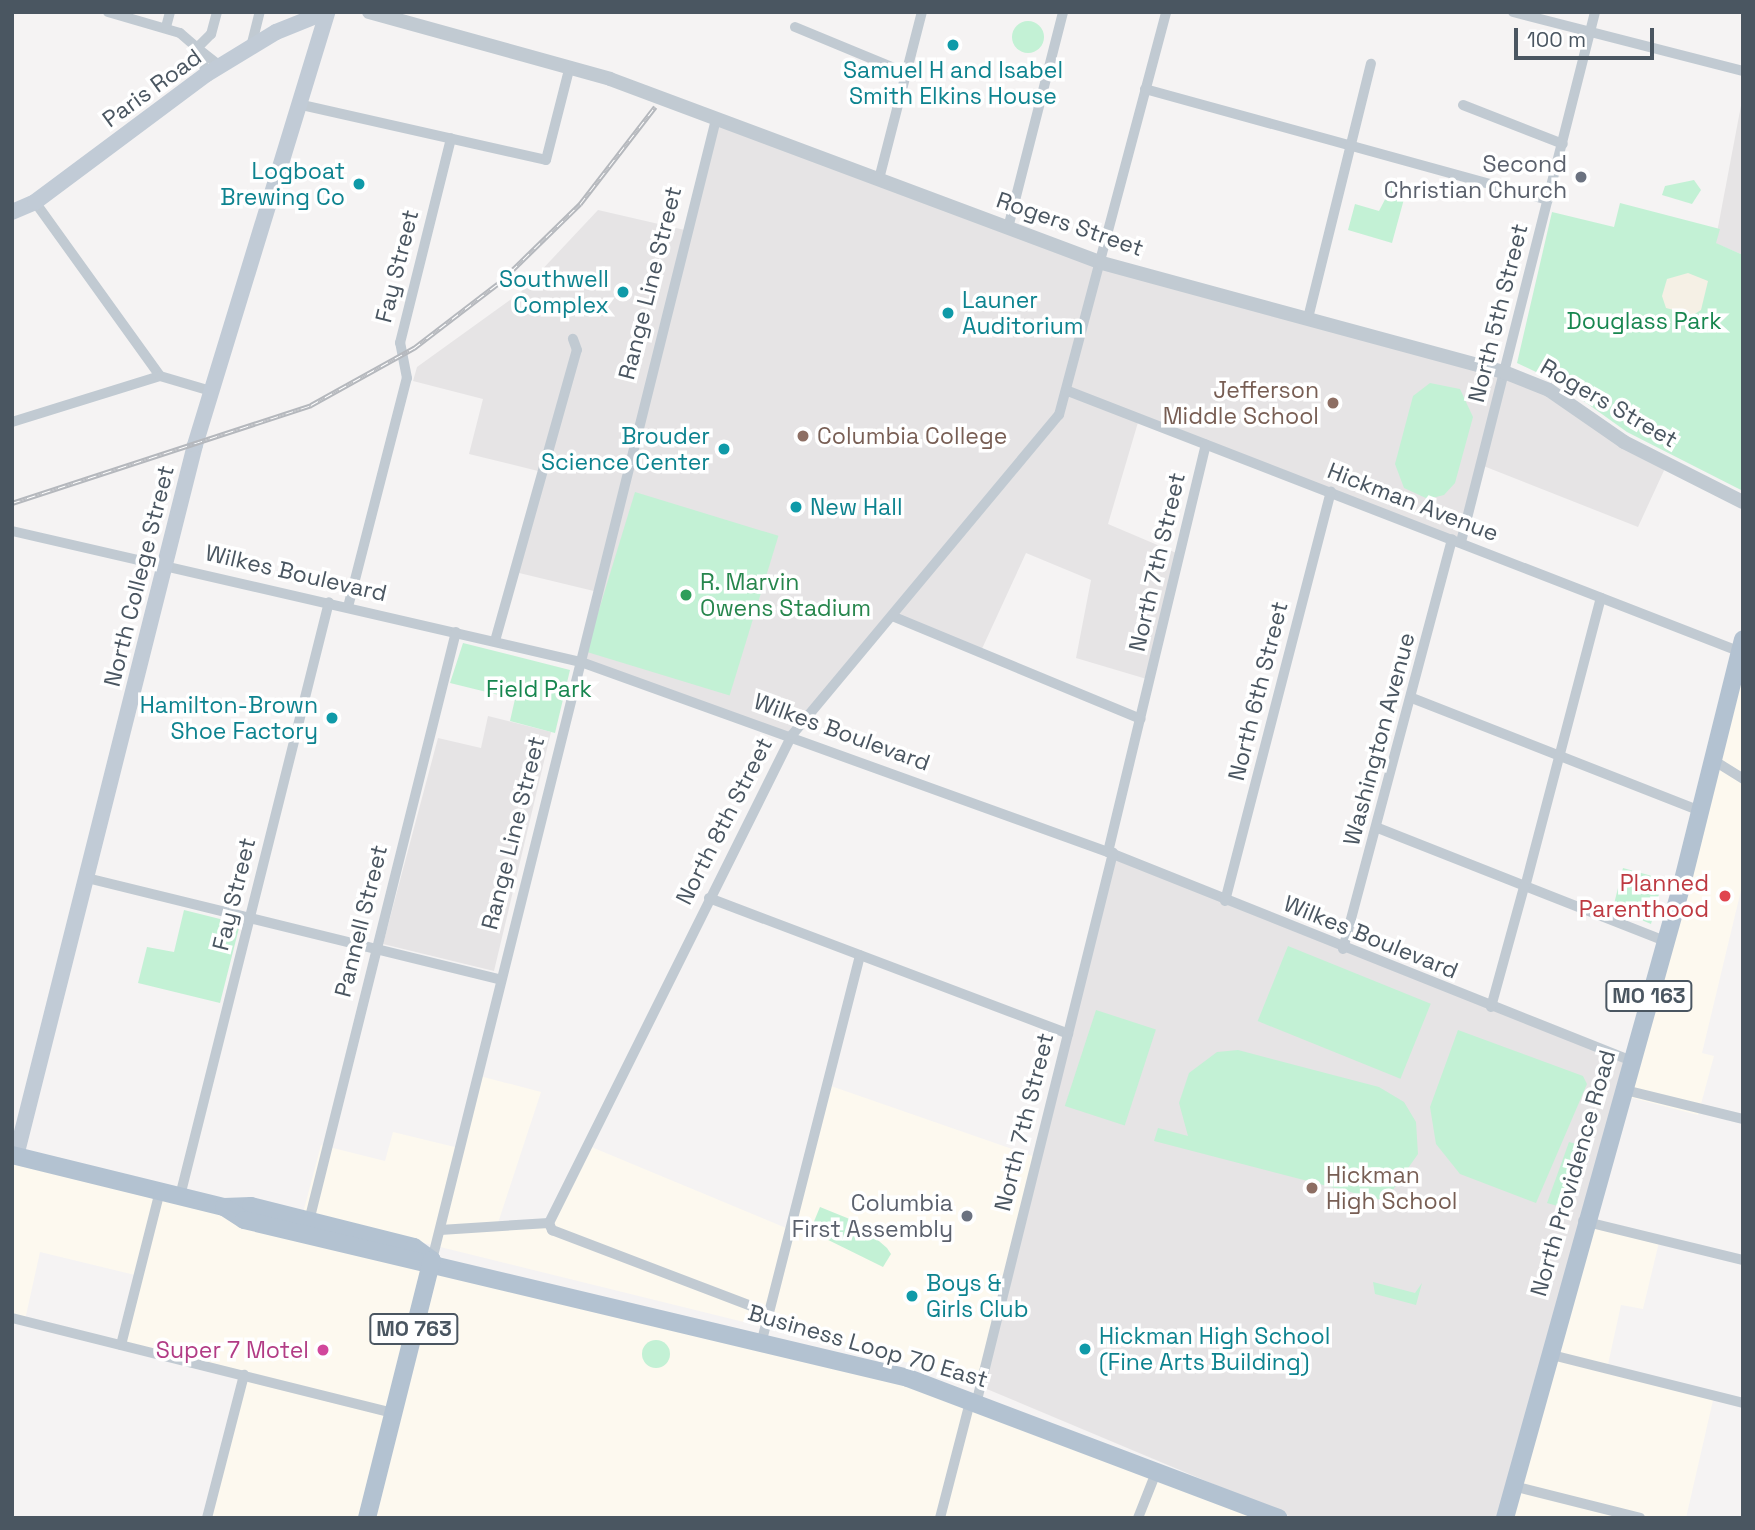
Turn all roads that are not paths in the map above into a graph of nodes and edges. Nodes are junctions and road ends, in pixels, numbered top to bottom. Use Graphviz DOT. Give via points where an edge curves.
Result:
graph roads {
  1 [pos="108,12"];
  2 [pos="170,12"];
  3 [pos="217,12"];
  4 [pos="260,12"];
  5 [pos="327,12"];
  6 [pos="369,12"];
  7 [pos="922,12"];
  8 [pos="1063,12"];
  9 [pos="1166,12"];
  10 [pos="1513,12"];
  11 [pos="1595,12"];
  12 [pos="136,15"];
  13 [pos="402,17"];
  14 [pos="166,27"];
  15 [pos="795,27"];
  16 [pos="1591,32"];
  17 [pos="251,47"];
  18 [pos="197,48"];
  19 [pos="1371,64"];
  20 [pos="570,66"];
  21 [pos="213,70"];
  22 [pos="1743,71"];
  23 [pos="906,73"];
  24 [pos="1145,89"];
  25 [pos="302,105"];
  26 [pos="1463,105"];
  27 [pos="716,119"];
  28 [pos="451,138"];
  29 [pos="1563,144"];
  30 [pos="1350,145"];
  31 [pos="879,179"];
  32 [pos="1548,200"];
  33 [pos="35,202"];
  34 [pos="12,212"];
  35 [pos="1008,228"];
  36 [pos="1102,263"];
  37 [pos="1308,318"];
  38 [pos="573,338"];
  39 [pos="1504,372"];
  40 [pos="160,376"];
  41 [pos="211,391"];
  42 [pos="1068,391"];
  43 [pos="12,422"];
  44 [pos="1206,445"];
  45 [pos="1331,492"];
  46 [pos="1743,502"];
  47 [pos="12,531"];
  48 [pos="1457,541"];
  49 [pos="165,564"];
  50 [pos="1601,598"];
  51 [pos="329,602"];
  52 [pos="348,607"];
  53 [pos="892,616"];
  54 [pos="456,632"];
  55 [pos="495,641"];
  56 [pos="1742,648"];
  57 [pos="581,662"];
  58 [pos="1412,698"];
  59 [pos="1141,719"];
  60 [pos="792,735"];
  61 [pos="1559,755"];
  62 [pos="1713,760"];
  63 [pos="1743,779"];
  64 [pos="1701,811"];
  65 [pos="1378,828"];
  66 [pos="1111,853"];
  67 [pos="86,877"];
  68 [pos="1525,887"];
  69 [pos="709,898"];
  70 [pos="1225,901"];
  71 [pos="250,917"];
  72 [pos="1665,941"];
  73 [pos="376,949"];
  74 [pos="1343,949"];
  75 [pos="860,955"];
  76 [pos="501,980"];
  77 [pos="1491,1007"];
  78 [pos="1068,1034"];
  79 [pos="1629,1060"];
  80 [pos="1621,1089"];
  81 [pos="1743,1119"];
  82 [pos="14,1156"];
  83 [pos="160,1191"];
  84 [pos="180,1196"];
  85 [pos="224,1208"];
  86 [pos="309,1221"];
  87 [pos="1583,1221"];
  88 [pos="549,1223"];
  89 [pos="440,1230"];
  90 [pos="432,1260"];
  91 [pos="1743,1261"];
  92 [pos="769,1313"];
  93 [pos="12,1318"];
  94 [pos="762,1340"];
  95 [pos="121,1345"];
  96 [pos="1548,1354"];
  97 [pos="244,1375"];
  98 [pos="974,1399"];
  99 [pos="1743,1403"];
  100 [pos="392,1413"];
  101 [pos="1157,1470"];
  102 [pos="1513,1486"];
  103 [pos="207,1518"];
  104 [pos="367,1518"];
  105 [pos="940,1518"];
  106 [pos="1138,1518"];
  107 [pos="1278,1518"];
  108 [pos="1505,1518"];
  109 [pos="1640,1518"];
  1 -- 12 [label="street"];
  2 -- 14 [label="street"];
  3 -- 18 [label="street" via="211,34"];
  4 -- 17 [label="street"];
  5 -- 17 [label="main road, Paris Road"];
  5 -- 25 [label="main road, North College Street"];
  6 -- 13 [label="street, Rogers Street"];
  7 -- 23 [label="street"];
  8 -- 35 [label="street"];
  9 -- 24 [label="street, North 8th Street"];
  10 -- 16 [label="street"];
  11 -- 16 [label="street, North 5th Street"];
  12 -- 14 [label="street"];
  13 -- 20 [label="street, Rogers Street"];
  14 -- 18 [label="street"];
  15 -- 23 [label="street"];
  16 -- 22 [label="street"];
  16 -- 29 [label="street, North 5th Street"];
  17 -- 21 [label="main road, Paris Road"];
  18 -- 21 [label="street"];
  19 -- 30 [label="street"];
  20 -- 27 [label="street, Rogers Street"];
  20 -- 28 [label="street" via="546,160"];
  21 -- 33 [label="main road, Paris Road"];
  23 -- 31 [label="street"];
  24 -- 30 [label="street"];
  24 -- 36 [label="street, North 8th Street"];
  25 -- 28 [label="street"];
  25 -- 41 [label="main road, North College Street"];
  26 -- 29 [label="street"];
  27 -- 31 [label="street, Rogers Street"];
  27 -- 57 [label="street, Range Line Street"];
  28 -- 52 [label="street, Fay Street" via="400,343 407,378"];
  29 -- 32 [label="street, North 5th Street"];
  30 -- 32 [label="street"];
  30 -- 37 [label="street"];
  31 -- 35 [label="street, Rogers Street"];
  32 -- 39 [label="street, North 5th Street"];
  33 -- 34 [label="main road, Paris Road"];
  33 -- 40 [label="street"];
  35 -- 36 [label="street, Rogers Street"];
  36 -- 37 [label="street, Rogers Street"];
  36 -- 42 [label="street, North 8th Street"];
  37 -- 39 [label="street, Rogers Street"];
  38 -- 55 [label="street" via="577,350"];
  39 -- 46 [label="street, Rogers Street" via="1549,390 1624,442"];
  39 -- 48 [label="street, North 5th Street"];
  40 -- 41 [label="street"];
  40 -- 43 [label="street"];
  41 -- 49 [label="main road, North College Street"];
  42 -- 44 [label="street, Hickman Avenue"];
  42 -- 53 [label="street, North 8th Street" via="1059,415"];
  44 -- 45 [label="street, Hickman Avenue"];
  44 -- 59 [label="street, North 7th Street"];
  45 -- 48 [label="street, Hickman Avenue"];
  45 -- 70 [label="street, North 6th Street"];
  47 -- 49 [label="street, Wilkes Boulevard"];
  48 -- 50 [label="street, Hickman Avenue"];
  48 -- 58 [label="street, Washington Avenue"];
  49 -- 51 [label="street, Wilkes Boulevard"];
  49 -- 67 [label="main road, North College Street"];
  50 -- 56 [label="street, Hickman Avenue"];
  50 -- 61 [label="street"];
  51 -- 52 [label="street, Wilkes Boulevard"];
  51 -- 71 [label="street, Fay Street"];
  52 -- 54 [label="street, Wilkes Boulevard"];
  53 -- 59 [label="street"];
  53 -- 60 [label="street, North 8th Street"];
  54 -- 55 [label="street, Wilkes Boulevard"];
  54 -- 73 [label="street, Pannell Street"];
  55 -- 57 [label="street, Wilkes Boulevard"];
  56 -- 62 [label="main road, North Providence Road / MO 163"];
  57 -- 60 [label="street, Wilkes Boulevard"];
  57 -- 76 [label="street, Range Line Street"];
  58 -- 61 [label="street"];
  58 -- 65 [label="street, Washington Avenue"];
  59 -- 66 [label="street, North 7th Street"];
  60 -- 66 [label="street, Wilkes Boulevard"];
  60 -- 69 [label="street, North 8th Street"];
  61 -- 64 [label="street"];
  61 -- 68 [label="street"];
  62 -- 63 [label="street"];
  62 -- 64 [label="main road, North Providence Road / MO 163"];
  64 -- 72 [label="main road, North Providence Road / MO 163"];
  65 -- 68 [label="street"];
  65 -- 74 [label="street, Washington Avenue"];
  66 -- 70 [label="street, Wilkes Boulevard"];
  66 -- 78 [label="street, North 7th Street"];
  67 -- 71 [label="street"];
  67 -- 82 [label="main road, North College Street"];
  68 -- 72 [label="street"];
  68 -- 77 [label="street"];
  69 -- 75 [label="street"];
  69 -- 88 [label="street, North 8th Street"];
  70 -- 74 [label="street, Wilkes Boulevard"];
  71 -- 73 [label="street"];
  71 -- 84 [label="street, Fay Street"];
  72 -- 79 [label="main road, North Providence Road / MO 163"];
  73 -- 76 [label="street"];
  73 -- 86 [label="street, Pannell Street"];
  74 -- 77 [label="street, Wilkes Boulevard"];
  75 -- 78 [label="street"];
  75 -- 92 [label="street"];
  76 -- 89 [label="street, Range Line Street"];
  77 -- 79 [label="street, Wilkes Boulevard"];
  78 -- 98 [label="street, North 7th Street"];
  79 -- 80 [label="main road, North Providence Road / MO 163"];
  80 -- 81 [label="street"];
  80 -- 87 [label="main road, North Providence Road / MO 163"];
  82 -- 83 [label="main road, Business Loop 70 East"];
  83 -- 84 [label="main road, Business Loop 70 East"];
  83 -- 95 [label="street"];
  84 -- 85 [label="main road, Business Loop 70 East"];
  85 -- 86 [label="main road, Business Loop 70 East" via="251,1206"];
  85 -- 90 [label="main road, Business Loop 70 East" via="244,1220 412,1261"];
  86 -- 90 [label="main road, Business Loop 70 East" via="414,1247"];
  87 -- 91 [label="street"];
  87 -- 96 [label="main road, North Providence Road / MO 163"];
  88 -- 89 [label="street"];
  88 -- 92 [label="street" via="552,1230"];
  89 -- 90 [label="street, Range Line Street"];
  90 -- 94 [label="main road, Business Loop 70 East"];
  90 -- 100 [label="main road, Range Line Street / MO 763"];
  92 -- 94 [label="street"];
  93 -- 95 [label="street"];
  94 -- 98 [label="main road, Business Loop 70 East"];
  95 -- 97 [label="street"];
  96 -- 99 [label="street"];
  96 -- 102 [label="main road, North Providence Road / MO 163"];
  97 -- 100 [label="street"];
  97 -- 103 [label="street"];
  98 -- 101 [label="main road, Business Loop 70 East"];
  98 -- 105 [label="street, North 7th Street"];
  100 -- 104 [label="main road, Range Line Street / MO 763"];
  101 -- 106 [label="street"];
  101 -- 107 [label="main road, Business Loop 70 East"];
  102 -- 108 [label="main road, North Providence Road / MO 163"];
  102 -- 109 [label="street"];
}
